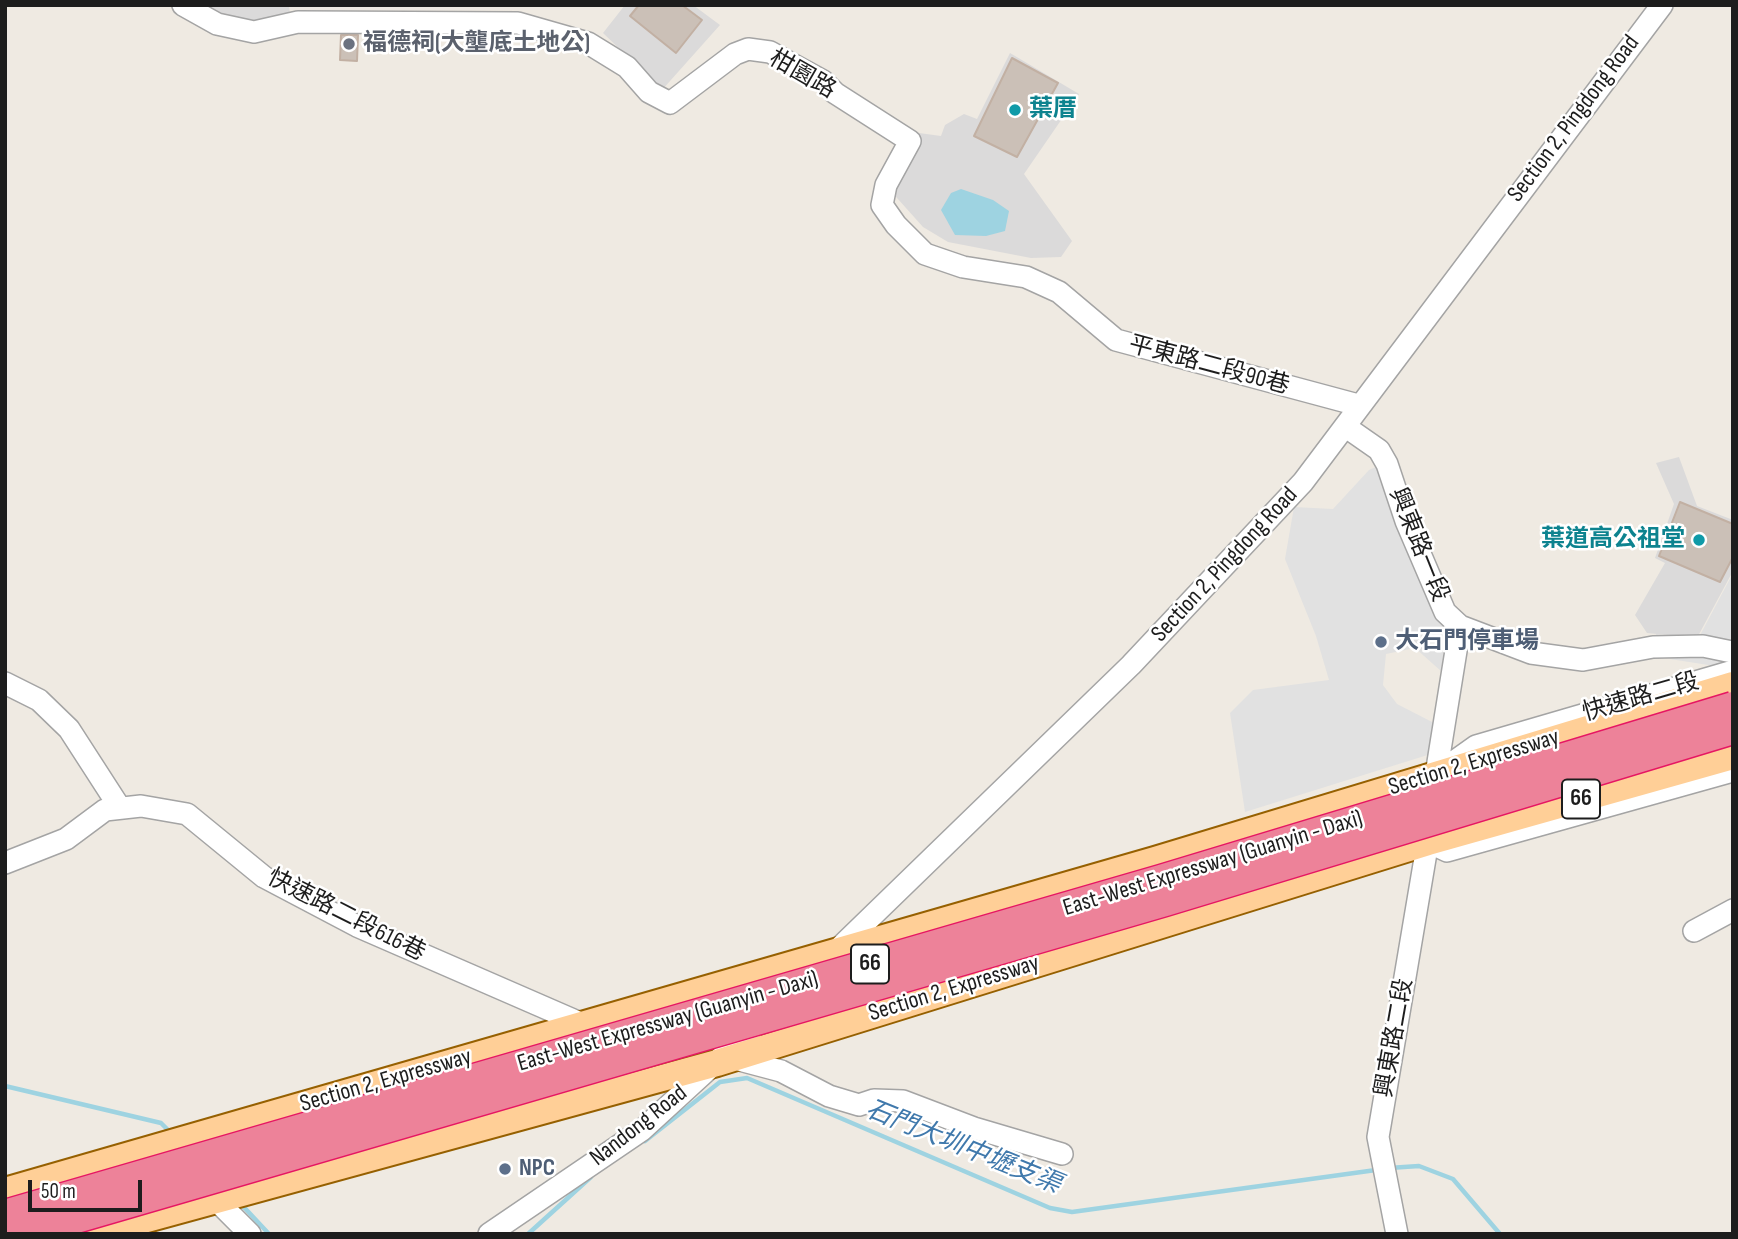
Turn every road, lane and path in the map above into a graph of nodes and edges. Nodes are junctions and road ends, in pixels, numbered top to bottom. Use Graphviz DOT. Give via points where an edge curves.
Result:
graph roads {
  1 [pos="183,5"];
  2 [pos="1662,5"];
  3 [pos="911,141"];
  4 [pos="1358,405"];
  5 [pos="1346,427"];
  6 [pos="1460,626"];
  7 [pos="1732,662"];
  8 [pos="5,683"];
  9 [pos="1733,685"];
  10 [pos="1733,706"];
  11 [pos="1733,729"];
  12 [pos="1733,756"];
  13 [pos="1733,771"];
  14 [pos="1436,775"];
  15 [pos="120,808"];
  16 [pos="1428,842"];
  17 [pos="5,863"];
  18 [pos="1733,910"];
  19 [pos="1694,931"];
  20 [pos="833,954"];
  21 [pos="580,1023"];
  22 [pos="725,1060"];
  23 [pos="159,1146"];
  24 [pos="1062,1154"];
  25 [pos="5,1191"];
  26 [pos="214,1199"];
  27 [pos="5,1215"];
  28 [pos="22,1234"];
  29 [pos="92,1234"];
  30 [pos="250,1234"];
  31 [pos="489,1234"];
  32 [pos="1396,1234"];
  1 -- 3 [label="street, 柑園路" via="217,24 254,32 298,22 518,23 588,43 627,67 649,92 670,103 735,54 748,49 770,52 823,81"];
  2 -- 4 [label="street, Section 2, Pingdong Road"];
  3 -- 4 [label="street, 平東路二段90巷" via="886,185 882,205 925,254 963,267 1026,277 1059,292 1116,340"];
  4 -- 5 [label="street, Section 2, Pingdong Road"];
  5 -- 6 [label="street, 興東路一段" via="1379,450 1445,612"];
  5 -- 20 [label="street, Section 2, Pingdong Road" via="1303,482 1131,665"];
  6 -- 7 [label="street" via="1531,653 1584,660 1653,647 1703,646"];
  6 -- 14 [label="street, 興東路一段"];
  7 -- 14 [label="street, 快速路二段" via="1476,746"];
  8 -- 15 [label="street" via="39,700 69,729"];
  9 -- 14 [label="main road, Section 2, Expressway / 66"];
  10 -- 27 [label="highway, East-West Expressway (Guanyin - Daxi) / 66, bridge" via="1161,880"];
  11 -- 28 [label="highway, East-West Expressway (Guanyin - Daxi) / 66, bridge" via="1166,901"];
  12 -- 16 [label="main road, Section 2, Expressway / 66"];
  13 -- 16 [label="street" via="1447,851"];
  14 -- 16 [label="street, 興東路一段"];
  14 -- 20 [label="main road, Section 2, Expressway / 66"];
  15 -- 17 [label="street, 快速路二段616巷" via="105,810 66,838"];
  15 -- 21 [label="street, 快速路二段616巷" via="141,806 187,814 264,877 357,926"];
  16 -- 22 [label="main road, Section 2, Expressway / 66"];
  16 -- 32 [label="street, 興東路二段" via="1378,1137"];
  18 -- 19 [label="street"];
  20 -- 21 [label="main road, Section 2, Expressway / 66"];
  20 -- 22 [label="street, Section 2, Pingdong Road"];
  21 -- 23 [label="main road, Section 2, Expressway / 66"];
  22 -- 24 [label="street" via="781,1071 859,1105 874,1100 903,1101"];
  22 -- 26 [label="main road, Section 2, Expressway / 66"];
  22 -- 31 [label="street, Nandong Road" via="642,1130"];
  23 -- 25 [label="main road, Section 2, Expressway / 66"];
  23 -- 26 [label="street"];
  26 -- 29 [label="main road, Section 2, Expressway / 66"];
  26 -- 30 [label="street"];
}
